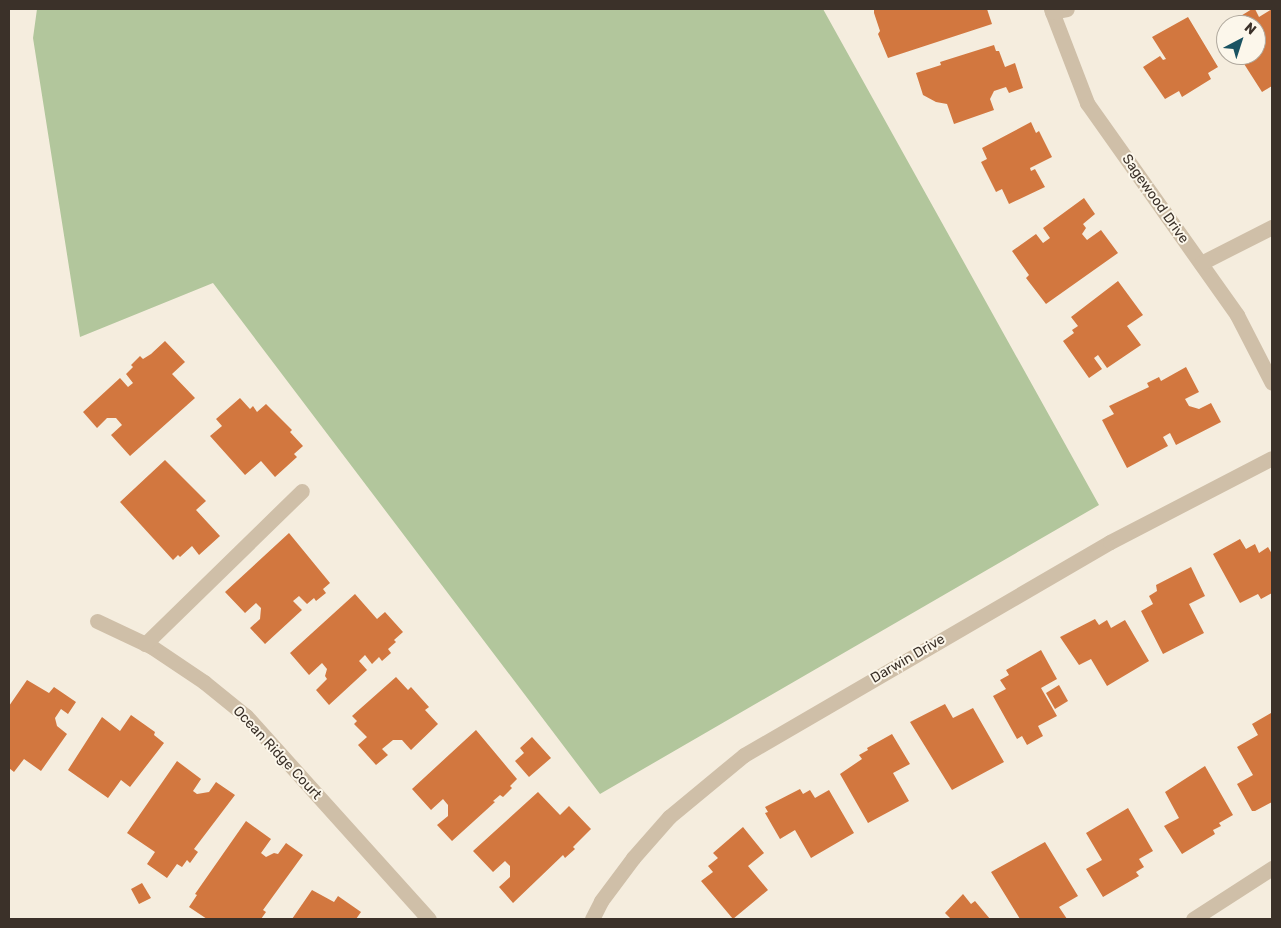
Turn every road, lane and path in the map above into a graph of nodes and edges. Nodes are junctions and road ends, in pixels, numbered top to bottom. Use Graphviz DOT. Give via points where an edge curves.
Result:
graph roads {
  1 [pos="1056,10"];
  2 [pos="1272,227"];
  3 [pos="1201,263"];
  4 [pos="1272,383"];
  5 [pos="1272,458"];
  6 [pos="302,492"];
  7 [pos="97,621"];
  8 [pos="145,644"];
  9 [pos="1272,868"];
  10 [pos="429,919"];
  11 [pos="592,919"];
  12 [pos="1193,919"];
  1 -- 3 [label="street, Sagewood Drive" via="1087,103"];
  2 -- 3 [label="street"];
  3 -- 4 [label="street, Sagewood Drive" via="1237,315"];
  5 -- 11 [label="street, Darwin Drive" via="1110,542 744,755 669,817 633,858 601,901"];
  6 -- 8 [label="street"];
  7 -- 8 [label="street, Ocean Ridge Court"];
  8 -- 10 [label="street, Ocean Ridge Court" via="204,682 246,716"];
  9 -- 12 [label="street"];
}
